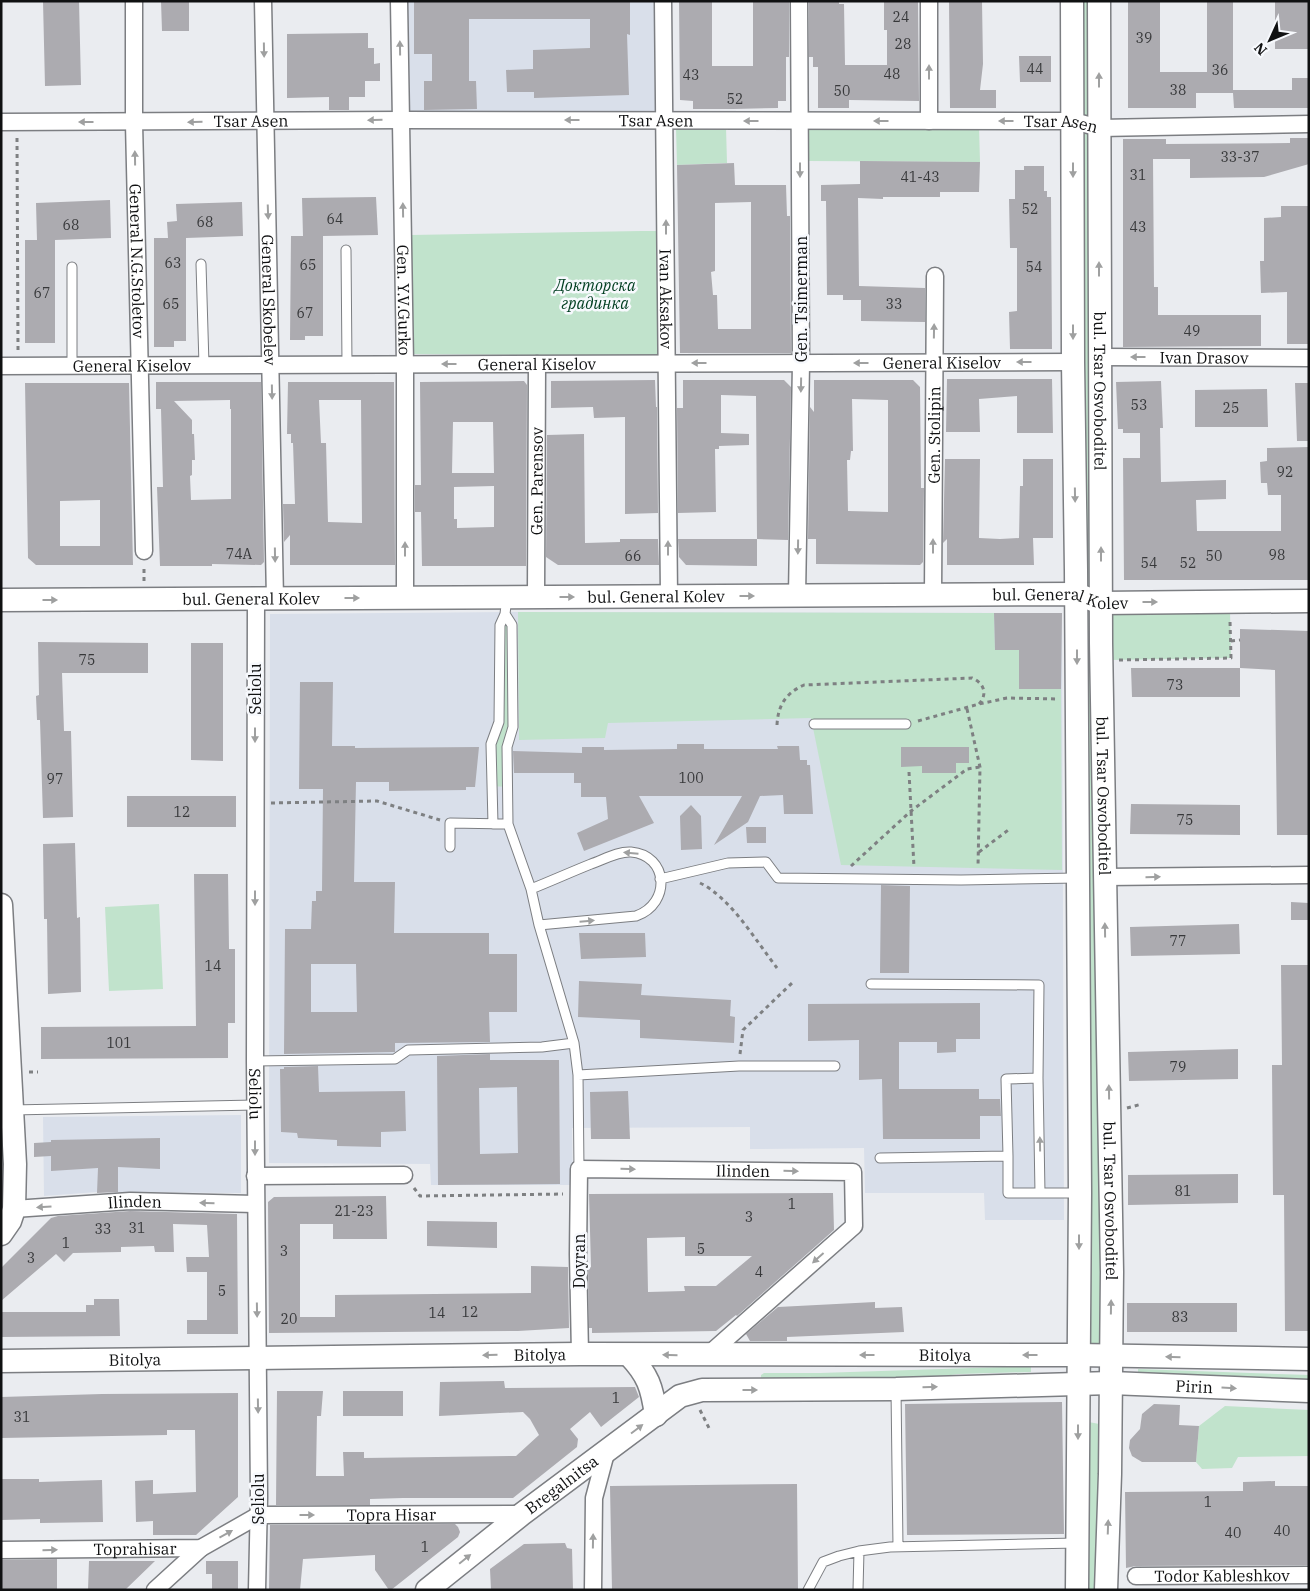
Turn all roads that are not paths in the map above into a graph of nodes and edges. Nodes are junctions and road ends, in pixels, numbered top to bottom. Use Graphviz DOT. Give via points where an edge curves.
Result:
graph roads {
  1 [pos="134,1"];
  2 [pos="263,1"];
  3 [pos="400,1"];
  4 [pos="663,1"];
  5 [pos="799,1"];
  6 [pos="929,1"];
  7 [pos="1072,1"];
  8 [pos="1099,1"];
  9 [pos="402,120"];
  10 [pos="665,120"];
  11 [pos="800,121"];
  12 [pos="929,121"];
  13 [pos="1072,121"];
  14 [pos="9,122"];
  15 [pos="266,122"];
  16 [pos="134,123"];
  17 [pos="1309,124"];
  18 [pos="1100,128"];
  19 [pos="346,250"];
  20 [pos="201,264"];
  21 [pos="72,266"];
  22 [pos="935,276"];
  23 [pos="1100,357"];
  24 [pos="1309,358"];
  25 [pos="934,362"];
  26 [pos="1073,362"];
  27 [pos="667,363"];
  28 [pos="801,363"];
  29 [pos="204,364"];
  30 [pos="272,364"];
  31 [pos="347,364"];
  32 [pos="405,364"];
  33 [pos="537,364"];
  34 [pos="72,365"];
  35 [pos="139,365"];
  36 [pos="9,366"];
  37 [pos="144,551"];
  38 [pos="1076,594"];
  39 [pos="933,595"];
  40 [pos="669,596"];
  41 [pos="797,596"];
  42 [pos="536,597"];
  43 [pos="405,598"];
  44 [pos="266,599"];
  45 [pos="1,600"];
  46 [pos="1309,601"];
  47 [pos="1101,603"];
  48 [pos="506,606"];
  49 [pos="814,724"];
  50 [pos="906,724"];
  51 [pos="493,824"];
  52 [pos="508,824"];
  53 [pos="450,847"];
  54 [pos="1309,875"];
  55 [pos="1077,878"];
  56 [pos="1104,878"];
  57 [pos="660,879"];
  58 [pos="531,889"];
  59 [pos="1,905"];
  60 [pos="539,925"];
  61 [pos="871,984"];
  62 [pos="574,1043"];
  63 [pos="255,1061"];
  64 [pos="835,1066"];
  65 [pos="578,1075"];
  66 [pos="1038,1078"];
  67 [pos="255,1105"];
  68 [pos="6,1110"];
  69 [pos="1008,1156"];
  70 [pos="880,1158"];
  71 [pos="579,1169"];
  72 [pos="404,1175"];
  73 [pos="255,1176"];
  74 [pos="1112,1192"];
  75 [pos="1040,1193"];
  76 [pos="1080,1193"];
  77 [pos="255,1204"];
  78 [pos="14,1209"];
  79 [pos="1,1234"];
  80 [pos="580,1354"];
  81 [pos="629,1354"];
  82 [pos="708,1355"];
  83 [pos="1078,1355"];
  84 [pos="1111,1356"];
  85 [pos="257,1357"];
  86 [pos="1309,1359"];
  87 [pos="1,1361"];
  88 [pos="1078,1383"];
  89 [pos="1111,1383"];
  90 [pos="896,1388"];
  91 [pos="702,1390"];
  92 [pos="1309,1391"];
  93 [pos="656,1415"];
  94 [pos="606,1452"];
  95 [pos="522,1514"];
  96 [pos="259,1515"];
  97 [pos="1077,1543"];
  98 [pos="898,1547"];
  99 [pos="201,1548"];
  100 [pos="1,1550"];
  101 [pos="859,1551"];
  102 [pos="1309,1574"];
  103 [pos="1136,1576"];
  104 [pos="155,1590"];
  105 [pos="257,1590"];
  106 [pos="427,1590"];
  107 [pos="593,1590"];
  108 [pos="808,1590"];
  109 [pos="858,1590"];
  110 [pos="1077,1590"];
  111 [pos="1106,1590"];
  1 -- 16 [label="street, General N.G.Stoletov"];
  2 -- 15 [label="street, General Skobelev, one-way"];
  9 -- 3 [label="street, Gen. Y.V.Gurko, one-way"];
  4 -- 10 [label="street, Ivan Aksakov"];
  5 -- 11 [label="street, Gen. Tsimerman"];
  12 -- 6 [label="street, one-way"];
  7 -- 13 [label="main road, bul. Tsar Osvoboditel"];
  18 -- 8 [label="main road, bul. Tsar Osvoboditel, one-way"];
  10 -- 9 [label="street, Tsar Asen, one-way"];
  9 -- 15 [label="street, Tsar Asen, one-way"];
  32 -- 9 [label="street, Gen. Y.V.Gurko, one-way"];
  11 -- 10 [label="street, Tsar Asen, one-way"];
  27 -- 10 [label="street, Ivan Aksakov, one-way"];
  12 -- 11 [label="street, Tsar Asen, one-way"];
  11 -- 28 [label="street, Gen. Tsimerman, one-way"];
  13 -- 12 [label="street, Tsar Asen, one-way"];
  13 -- 18 [label="street, Tsar Asen"];
  13 -- 26 [label="main road, bul. Tsar Osvoboditel, one-way"];
  16 -- 14 [label="street, Tsar Asen, one-way"];
  15 -- 16 [label="street, Tsar Asen, one-way"];
  15 -- 30 [label="street, General Skobelev, one-way"];
  35 -- 16 [label="street, General N.G.Stoletov, one-way"];
  17 -- 18 [label="street, Tsar Asen"];
  23 -- 18 [label="main road, bul. Tsar Osvoboditel, one-way"];
  19 -- 31 [label="lane"];
  20 -- 29 [label="lane"];
  21 -- 34 [label="lane"];
  25 -- 22 [label="street, Gen. Stolipin, one-way"];
  24 -- 23 [label="street, Ivan Drasov, one-way"];
  47 -- 23 [label="main road, bul. Tsar Osvoboditel, one-way"];
  26 -- 25 [label="street, General Kiselov, one-way"];
  25 -- 28 [label="street, General Kiselov, one-way"];
  39 -- 25 [label="street, Gen. Stolipin, one-way"];
  26 -- 38 [label="main road, bul. Tsar Osvoboditel, one-way"];
  28 -- 27 [label="street, General Kiselov, one-way"];
  27 -- 33 [label="street, General Kiselov"];
  40 -- 27 [label="street, Ivan Aksakov, one-way"];
  28 -- 41 [label="street, Gen. Tsimerman, one-way"];
  29 -- 30 [label="street, General Kiselov"];
  29 -- 35 [label="street, General Kiselov"];
  30 -- 31 [label="street, General Kiselov"];
  30 -- 44 [label="street, General Skobelev, one-way"];
  31 -- 32 [label="street, General Kiselov"];
  33 -- 32 [label="street, General Kiselov, one-way"];
  43 -- 32 [label="street, Gen. Y.V.Gurko, one-way"];
  33 -- 42 [label="street, Gen. Parensov"];
  34 -- 35 [label="street, General Kiselov"];
  34 -- 36 [label="street, General Kiselov"];
  35 -- 37 [label="street, General N.G.Stoletov"];
  38 -- 39 [label="main road, bul. General Kolev"];
  38 -- 47 [label="main road, bul. General Kolev"];
  38 -- 55 [label="main road, bul. Tsar Osvoboditel, one-way"];
  39 -- 41 [label="main road, bul. General Kolev"];
  40 -- 41 [label="main road, bul. General Kolev, one-way"];
  42 -- 40 [label="main road, bul. General Kolev, one-way"];
  42 -- 48 [label="main road, bul. General Kolev"];
  44 -- 43 [label="main road, bul. General Kolev, one-way"];
  43 -- 48 [label="main road, bul. General Kolev"];
  45 -- 44 [label="main road, bul. General Kolev, one-way"];
  44 -- 63 [label="street, Seliolu, one-way" via="255,803"];
  47 -- 46 [label="main road, bul. General Kolev, one-way"];
  47 -- 56 [label="main road, bul. Tsar Osvoboditel"];
  48 -- 51 [label="lane" via="500,625 499,722 491,744"];
  48 -- 52 [label="lane" via="512,625 514,727 507,746"];
  49 -- 50 [label="lane"];
  51 -- 52 [label="lane"];
  51 -- 53 [label="lane" via="450,823"];
  52 -- 58 [label="lane"];
  56 -- 54 [label="street, one-way"];
  55 -- 57 [label="lane" via="778,878 766,862 728,863"];
  55 -- 76 [label="main road, bul. Tsar Osvoboditel"];
  74 -- 56 [label="main road, bul. Tsar Osvoboditel, one-way"];
  57 -- 58 [label="lane, one-way" via="654,864 646,857 621,852"];
  60 -- 57 [label="lane, one-way" via="645,913 657,901"];
  58 -- 60 [label="lane"];
  59 -- 68 [label="main road"];
  60 -- 62 [label="lane"];
  61 -- 66 [label="lane" via="1039,986"];
  62 -- 63 [label="lane" via="542,1047 408,1050 395,1059"];
  62 -- 65 [label="lane"];
  63 -- 67 [label="street, Seliolu"];
  64 -- 65 [label="lane" via="739,1066"];
  65 -- 71 [label="lane"];
  66 -- 69 [label="lane" via="1006,1079"];
  75 -- 66 [label="lane, one-way"];
  67 -- 68 [label="lane"];
  67 -- 73 [label="street, Seliolu, one-way"];
  68 -- 78 [label="main road" via="15,1164"];
  69 -- 70 [label="lane"];
  69 -- 75 [label="lane" via="1008,1193"];
  71 -- 80 [label="street, Doyran"];
  71 -- 82 [label="street, Ilinden, one-way" via="853,1172 854,1226"];
  72 -- 73 [label="street"];
  73 -- 77 [label="street, Seliolu"];
  74 -- 76 [label="main road"];
  84 -- 74 [label="main road, bul. Tsar Osvoboditel, one-way"];
  75 -- 76 [label="lane"];
  76 -- 83 [label="main road, bul. Tsar Osvoboditel, one-way"];
  77 -- 78 [label="street, Ilinden, one-way" via="130,1202"];
  77 -- 85 [label="street, Seliolu, one-way"];
  78 -- 79 [label="main road"];
  80 -- 81 [label="main road, Bitolya"];
  80 -- 85 [label="main road, Bitolya, one-way"];
  82 -- 81 [label="main road, Bitolya, one-way"];
  81 -- 93 [label="main road" via="644,1371 653,1392"];
  83 -- 82 [label="main road, Bitolya, one-way"];
  83 -- 84 [label="main road, Pirin"];
  83 -- 88 [label="main road, bul. Tsar Osvoboditel"];
  86 -- 84 [label="main road, Pirin, one-way"];
  84 -- 89 [label="main road, bul. Tsar Osvoboditel"];
  85 -- 87 [label="main road, Bitolya"];
  85 -- 96 [label="street, Seliolu, one-way"];
  88 -- 89 [label="main road, Pirin"];
  90 -- 88 [label="main road, Bitolya, one-way"];
  88 -- 97 [label="main road, bul. Tsar Osvoboditel, one-way"];
  89 -- 92 [label="main road, Pirin, one-way"];
  111 -- 89 [label="main road, bul. Tsar Osvoboditel, one-way"];
  91 -- 90 [label="main road, Bitolya, one-way"];
  90 -- 98 [label="lane"];
  91 -- 93 [label="main road, Bregalnitsa" via="680,1396"];
  94 -- 93 [label="main road, Bregalnitsa, one-way"];
  94 -- 95 [label="main road, Bregalnitsa"];
  107 -- 94 [label="street, one-way" via="594,1498"];
  96 -- 95 [label="street, Topra Hisar, one-way"];
  106 -- 95 [label="main road, Bregalnitsa, one-way"];
  99 -- 96 [label="street, Toprahisar, one-way"];
  96 -- 105 [label="street, Seliolu"];
  97 -- 98 [label="lane"];
  97 -- 110 [label="main road, bul. Tsar Osvoboditel"];
  98 -- 101 [label="lane"];
  100 -- 99 [label="street, Toprahisar, one-way"];
  99 -- 104 [label="street"];
  101 -- 108 [label="lane" via="823,1562"];
  101 -- 109 [label="lane"];
  102 -- 103 [label="street, Todor Kableshkov"];
}
